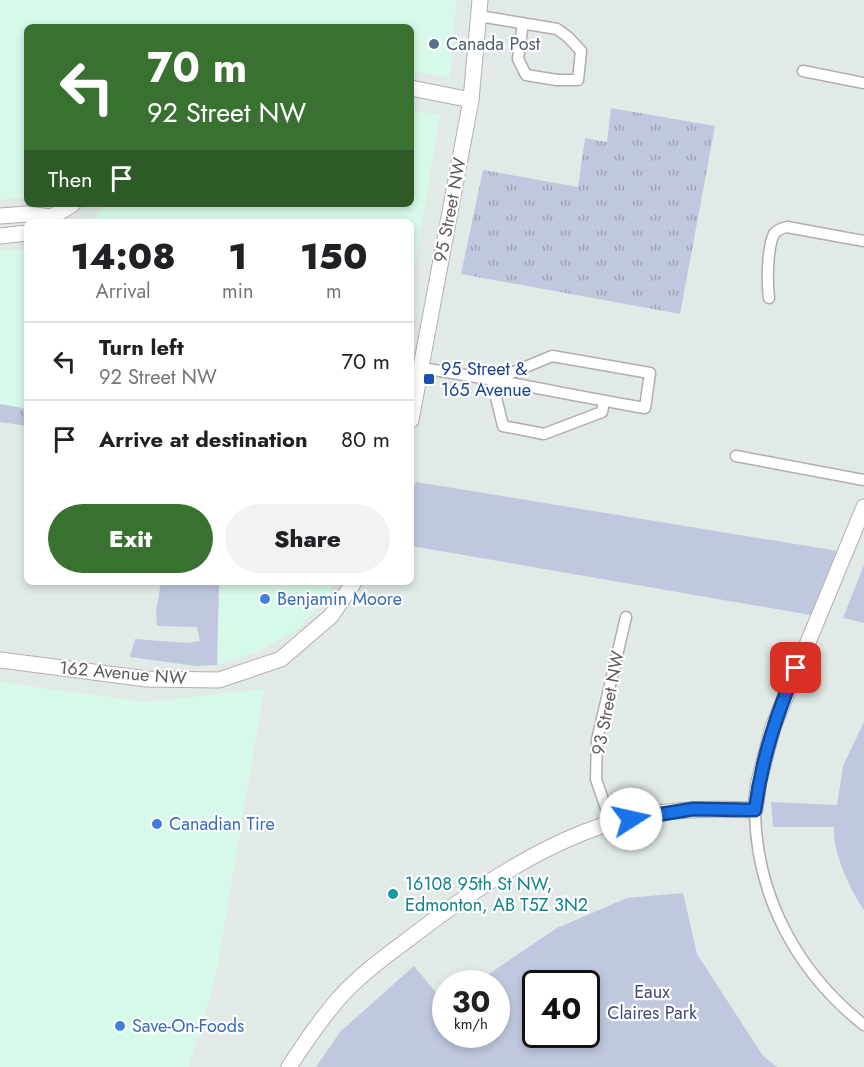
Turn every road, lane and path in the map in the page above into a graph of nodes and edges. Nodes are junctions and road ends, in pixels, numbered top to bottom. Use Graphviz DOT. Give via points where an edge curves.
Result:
graph roads {
  1 [pos="480,0"];
  2 [pos="479,16"];
  3 [pos="523,24"];
  4 [pos="803,71"];
  5 [pos="864,83"];
  6 [pos="414,89"];
  7 [pos="471,99"];
  8 [pos="67,207"];
  9 [pos="0,216"];
  10 [pos="44,219"];
  11 [pos="49,219"];
  12 [pos="24,233"];
  13 [pos="0,236"];
  14 [pos="864,241"];
  15 [pos="769,298"];
  16 [pos="421,368"];
  17 [pos="492,381"];
  18 [pos="604,401"];
  19 [pos="414,404"];
  20 [pos="736,456"];
  21 [pos="864,480"];
  22 [pos="864,507"];
  23 [pos="352,585"];
  24 [pos="626,617"];
  25 [pos="0,660"];
  26 [pos="755,810"];
  27 [pos="611,823"];
  28 [pos="864,1025"];
  29 [pos="289,1067"];
  1 -- 2 [label="street, 95 Street NW"];
  2 -- 3 [label="street"];
  2 -- 7 [label="street, 95 Street NW"];
  3 -- 3 [label="street" via="557,29 568,37 581,51 578,80 526,75 518,59"];
  4 -- 5 [label="street"];
  6 -- 7 [label="street"];
  7 -- 16 [label="street, 95 Street NW"];
  8 -- 11 [label="street"];
  9 -- 10 [label="street" via="27,214"];
  12 -- 13 [label="street"];
  14 -- 15 [label="street" via="780,229 773,237 767,270"];
  16 -- 17 [label="street"];
  16 -- 19 [label="street, 95 Street NW"];
  17 -- 18 [label="street"];
  17 -- 18 [label="street" via="503,426 544,434 602,412"];
  17 -- 18 [label="street" via="552,356 650,373 645,408"];
  20 -- 21 [label="street"];
  22 -- 26 [label="street" via="780,707 765,754"];
  23 -- 25 [label="street, 162 Avenue NW" via="331,616 280,659 219,680 147,679"];
  24 -- 27 [label="street, 93 Street NW" via="597,740 596,779"];
  26 -- 27 [label="street" via="693,809"];
  26 -- 28 [label="street" via="764,881 778,918 798,954 830,993"];
  27 -- 29 [label="street" via="539,854 438,916 341,996"];
}
